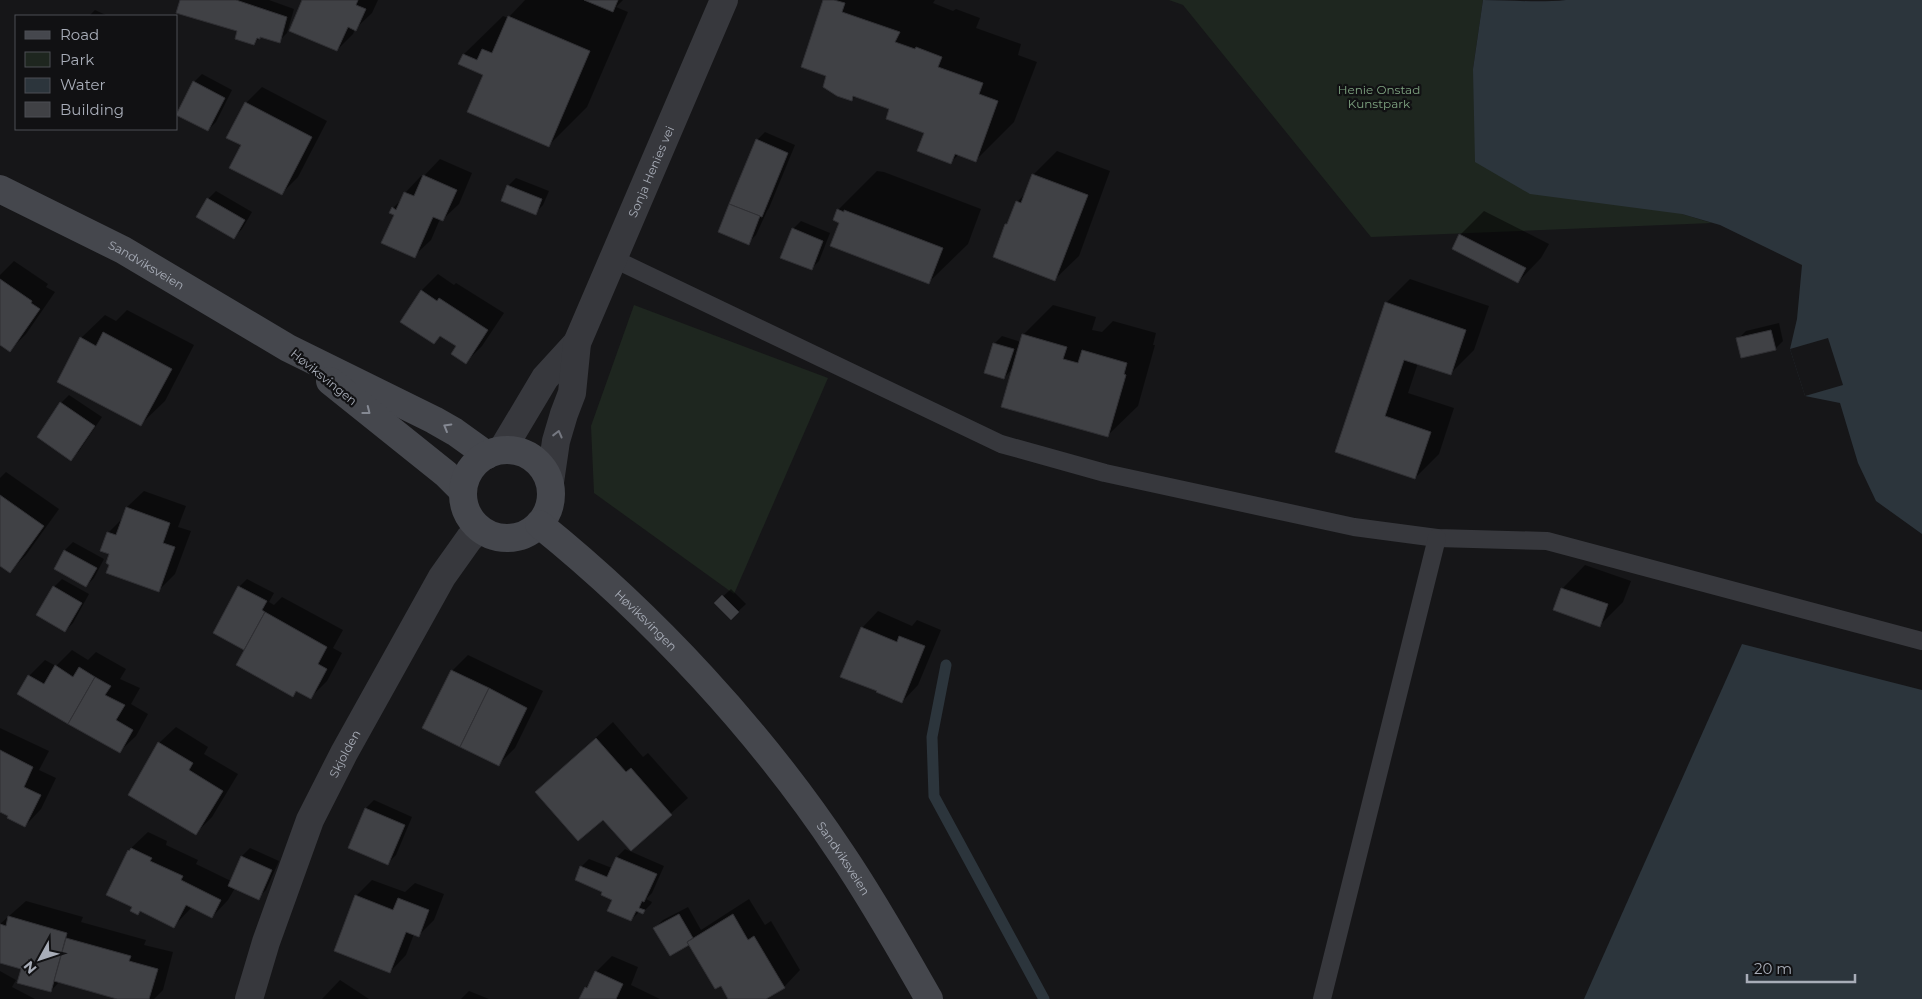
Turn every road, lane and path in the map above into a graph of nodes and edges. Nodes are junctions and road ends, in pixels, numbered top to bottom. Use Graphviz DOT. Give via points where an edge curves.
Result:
graph roads {
  1 [pos="724,0"];
  2 [pos="0,188"];
  3 [pos="612,258"];
  4 [pos="577,343"];
  5 [pos="288,348"];
  6 [pos="494,452"];
  7 [pos="550,482"];
  8 [pos="463,491"];
  9 [pos="540,524"];
  10 [pos="479,529"];
  11 [pos="1437,538"];
  12 [pos="1922,641"];
  13 [pos="745,724"];
  14 [pos="248,999"];
  15 [pos="929,999"];
  16 [pos="1322,999"];
  1 -- 3 [label="street, Sonja Henies vei"];
  2 -- 5 [label="main road, Sandviksveien" via="123,250"];
  3 -- 4 [label="street, Sonja Henies vei"];
  3 -- 11 [label="lane" via="1001,444 1105,473 1271,510 1354,527"];
  4 -- 6 [label="street, Sonja Henies vei" via="545,378"];
  7 -- 4 [label="street, Sonja Henies vei, one-way" via="556,441 572,393"];
  6 -- 5 [label="main road, Høviksvingen, one-way"];
  5 -- 8 [label="main road, Høviksvingen, one-way"];
  6 -- 7 [label="main road" via="529,455"];
  6 -- 8 [label="main road" via="477,461 465,480"];
  7 -- 9 [label="main road" via="550,504"];
  8 -- 10 [label="main road" via="464,506"];
  9 -- 10 [label="main road" via="516,538 497,538"];
  9 -- 13 [label="main road, Høviksvingen" via="629,603"];
  10 -- 14 [label="street, Skjolden" via="442,577 310,820"];
  11 -- 12 [label="lane" via="1547,541"];
  11 -- 16 [label="lane"];
  13 -- 15 [label="main road, Sandviksveien" via="841,853"];
}
